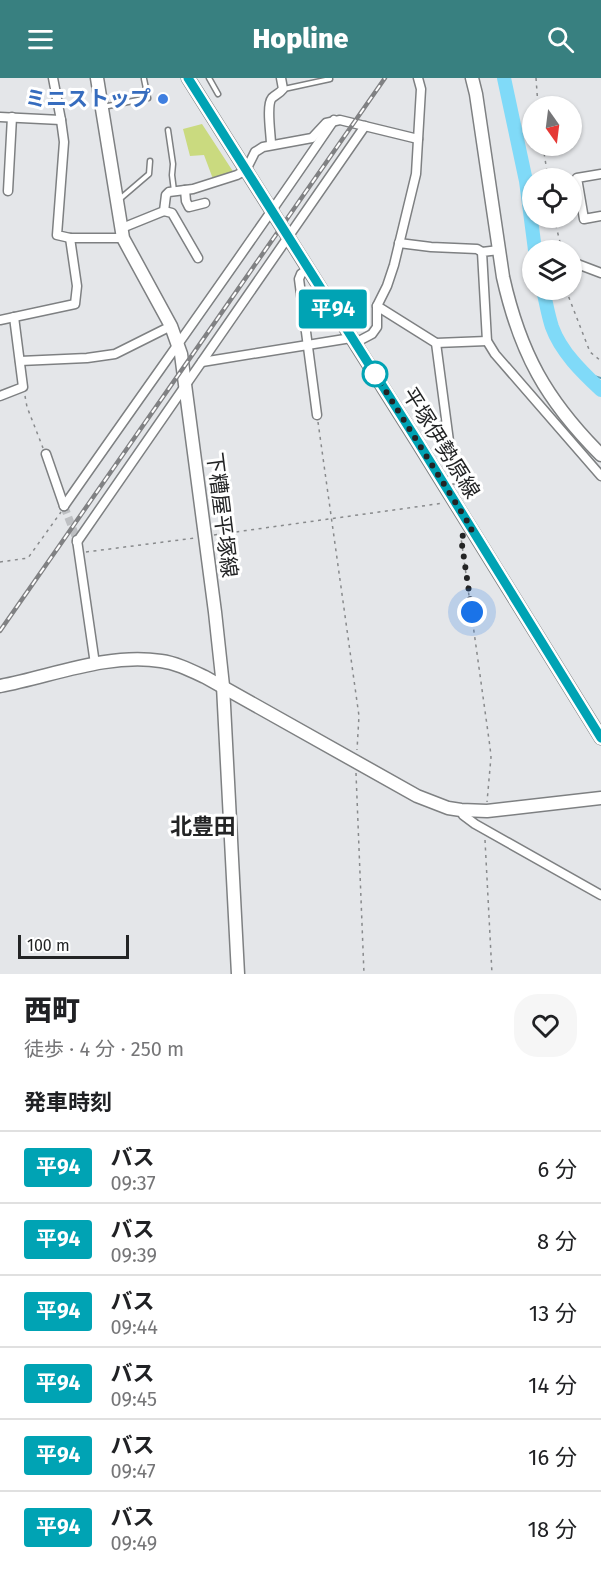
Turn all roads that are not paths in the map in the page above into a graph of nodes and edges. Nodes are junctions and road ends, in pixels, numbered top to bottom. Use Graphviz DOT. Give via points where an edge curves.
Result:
graph roads {
  1 [pos="53,78"];
  2 [pos="97,78"];
  3 [pos="188,78"];
  4 [pos="209,78"];
  5 [pos="281,78"];
  6 [pos="418,78"];
  7 [pos="472,78"];
  8 [pos="144,79"];
  9 [pos="330,79"];
  10 [pos="284,89"];
  11 [pos="218,94"];
  12 [pos="102,107"];
  13 [pos="0,117"];
  14 [pos="12,117"];
  15 [pos="61,120"];
  16 [pos="334,120"];
  17 [pos="365,126"];
  18 [pos="168,130"];
  19 [pos="418,139"];
  20 [pos="272,144"];
  21 [pos="150,161"];
  22 [pos="246,171"];
  23 [pos="601,174"];
  24 [pos="185,190"];
  25 [pos="8,191"];
  26 [pos="174,192"];
  27 [pos="117,201"];
  28 [pos="205,203"];
  29 [pos="164,211"];
  30 [pos="272,211"];
  31 [pos="601,216"];
  32 [pos="122,233"];
  33 [pos="288,236"];
  34 [pos="70,238"];
  35 [pos="399,243"];
  36 [pos="499,250"];
  37 [pos="482,252"];
  38 [pos="198,258"];
  39 [pos="582,266"];
  40 [pos="309,268"];
  41 [pos="601,273"];
  42 [pos="377,306"];
  43 [pos="14,317"];
  44 [pos="0,320"];
  45 [pos="171,326"];
  46 [pos="353,340"];
  47 [pos="487,341"];
  48 [pos="436,343"];
  49 [pos="178,344"];
  50 [pos="307,345"];
  51 [pos="20,361"];
  52 [pos="202,362"];
  53 [pos="186,384"];
  54 [pos="0,396"];
  55 [pos="317,415"];
  56 [pos="46,454"];
  57 [pos="601,455"];
  58 [pos="601,476"];
  59 [pos="443,482"];
  60 [pos="95,664"];
  61 [pos="0,686"];
  62 [pos="223,686"];
  63 [pos="601,738"];
  64 [pos="601,798"];
  65 [pos="461,810"];
  66 [pos="601,895"];
  67 [pos="238,974"];
  1 -- 15 [label="street"];
  2 -- 12 [label="main road, 下糟屋平塚線"];
  3 -- 22 [label="main road, 平塚伊勢原線"];
  4 -- 11 [label="lane"];
  5 -- 10 [label="street"];
  6 -- 19 [label="street"];
  7 -- 36 [label="main road"];
  8 -- 12 [label="lane" via="148,98"];
  9 -- 10 [label="lane"];
  10 -- 20 [label="street" via="269,106"];
  12 -- 27 [label="main road, 下糟屋平塚線"];
  13 -- 14 [label="street"];
  14 -- 15 [label="street"];
  14 -- 25 [label="street"];
  15 -- 34 [label="street" via="64,142 57,236"];
  16 -- 17 [label="street"];
  16 -- 20 [label="street" via="312,138"];
  16 -- 30 [label="street"];
  17 -- 19 [label="street"];
  17 -- 33 [label="street"];
  18 -- 26 [label="lane"];
  19 -- 35 [label="street" via="416,174"];
  20 -- 22 [label="street" via="255,152"];
  21 -- 27 [label="lane" via="149,174"];
  22 -- 24 [label="street"];
  22 -- 30 [label="main road, 平塚伊勢原線"];
  23 -- 31 [label="street" via="577,178 584,219"];
  24 -- 26 [label="street"];
  24 -- 28 [label="street" via="189,207"];
  26 -- 29 [label="street" via="166,195"];
  27 -- 32 [label="main road, 下糟屋平塚線"];
  29 -- 32 [label="street"];
  29 -- 38 [label="street" via="172,213"];
  30 -- 33 [label="main road, 平塚伊勢原線"];
  30 -- 49 [label="street"];
  32 -- 34 [label="street"];
  32 -- 45 [label="main road, 下糟屋平塚線"];
  33 -- 40 [label="main road, 平塚伊勢原線"];
  33 -- 52 [label="street"];
  34 -- 43 [label="street" via="75,304"];
  35 -- 37 [label="street"];
  35 -- 42 [label="street"];
  36 -- 37 [label="street"];
  36 -- 57 [label="main road" via="509,303 530,360 558,406"];
  37 -- 47 [label="street"];
  39 -- 41 [label="street"];
  40 -- 46 [label="main road, 平塚伊勢原線"];
  40 -- 50 [label="street" via="299,279"];
  42 -- 46 [label="street" via="377,327 372,334"];
  42 -- 48 [label="street"];
  43 -- 44 [label="street"];
  43 -- 51 [label="street"];
  45 -- 49 [label="main road, 下糟屋平塚線"];
  45 -- 51 [label="street" via="115,354"];
  46 -- 50 [label="street"];
  46 -- 59 [label="main road, 平塚伊勢原線"];
  47 -- 48 [label="street"];
  47 -- 58 [label="street"];
  48 -- 59 [label="street" via="454,479"];
  49 -- 53 [label="main road, 下糟屋平塚線"];
  49 -- 56 [label="street" via="64,506"];
  50 -- 52 [label="street"];
  50 -- 55 [label="street"];
  51 -- 54 [label="street" via="23,387"];
  52 -- 53 [label="street"];
  53 -- 60 [label="street" via="77,541"];
  53 -- 62 [label="main road, 下糟屋平塚線"];
  59 -- 63 [label="main road, 平塚伊勢原線"];
  60 -- 61 [label="main road"];
  60 -- 62 [label="main road" via="162,661 183,666"];
  62 -- 65 [label="main road" via="417,796"];
  62 -- 67 [label="main road, 下糟屋平塚線"];
  64 -- 65 [label="main road" via="487,811"];
  65 -- 66 [label="street" via="485,829"];
}
